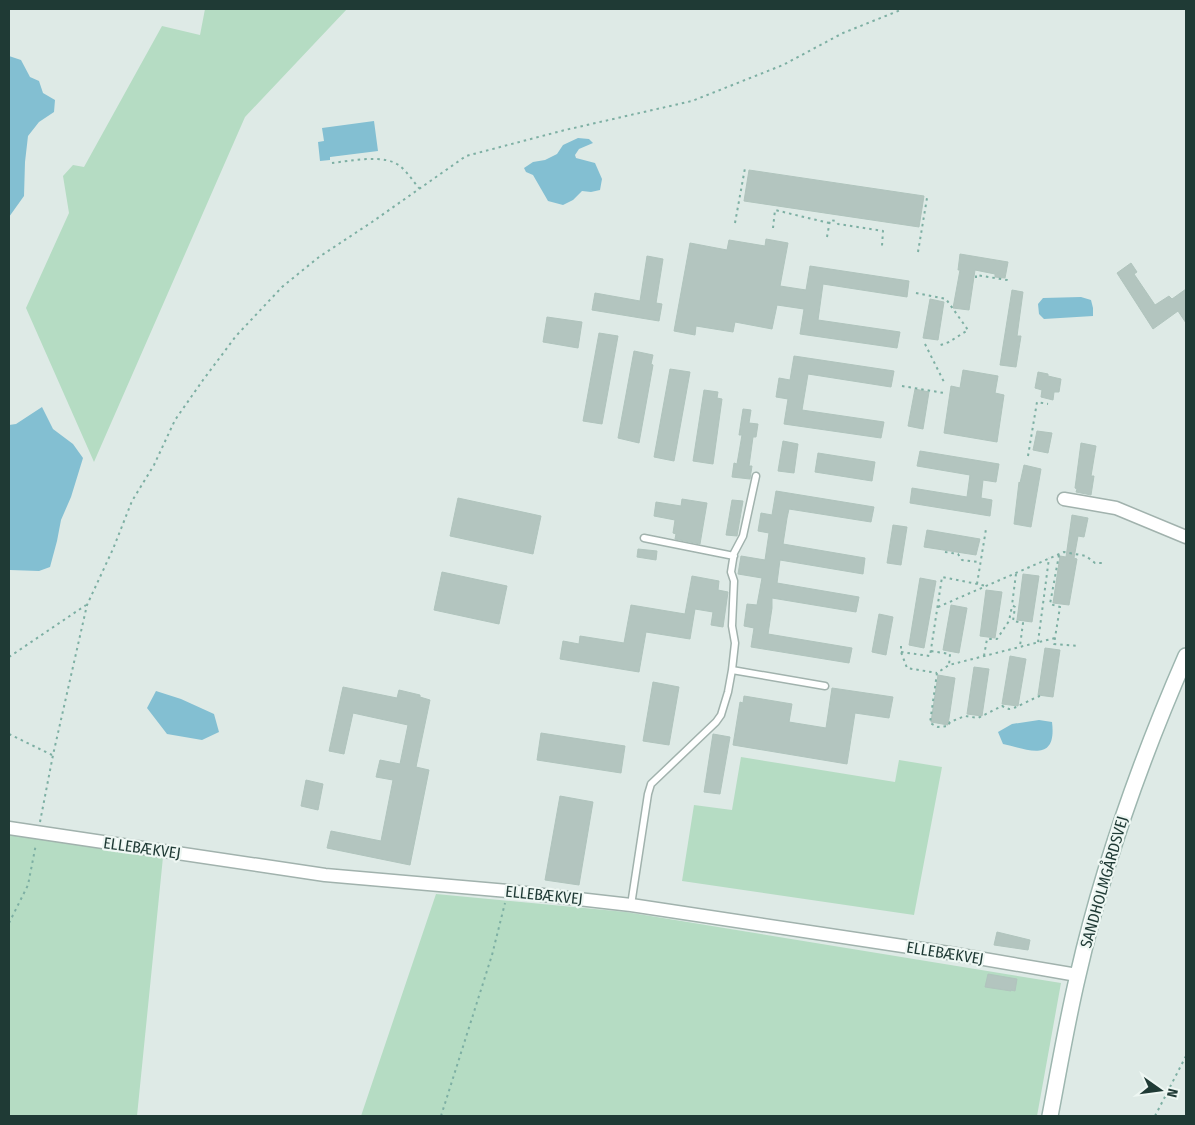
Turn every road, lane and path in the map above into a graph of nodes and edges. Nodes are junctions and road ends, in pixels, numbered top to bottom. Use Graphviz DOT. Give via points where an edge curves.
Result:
graph roads {
  1 [pos="903,9"];
  2 [pos="332,163"];
  3 [pos="745,168"];
  4 [pos="419,188"];
  5 [pos="927,198"];
  6 [pos="735,223"];
  7 [pos="829,223"];
  8 [pos="772,228"];
  9 [pos="826,237"];
  10 [pos="882,246"];
  11 [pos="918,252"];
  12 [pos="976,278"];
  13 [pos="1007,283"];
  14 [pos="916,293"];
  15 [pos="925,344"];
  16 [pos="938,346"];
  17 [pos="945,384"];
  18 [pos="902,386"];
  19 [pos="944,393"];
  20 [pos="1048,404"];
  21 [pos="1028,456"];
  22 [pos="756,476"];
  23 [pos="1064,499"];
  24 [pos="986,529"];
  25 [pos="1186,537"];
  26 [pos="644,538"];
  27 [pos="945,552"];
  28 [pos="1059,554"];
  29 [pos="734,556"];
  30 [pos="1050,558"];
  31 [pos="980,563"];
  32 [pos="1105,563"];
  33 [pos="1016,574"];
  34 [pos="977,584"];
  35 [pos="987,586"];
  36 [pos="87,604"];
  37 [pos="1012,605"];
  38 [pos="938,607"];
  39 [pos="1055,638"];
  40 [pos="1038,642"];
  41 [pos="901,646"];
  42 [pos="1020,646"];
  43 [pos="1078,646"];
  44 [pos="931,651"];
  45 [pos="901,652"];
  46 [pos="984,656"];
  47 [pos="1186,656"];
  48 [pos="9,657"];
  49 [pos="949,666"];
  50 [pos="732,670"];
  51 [pos="937,673"];
  52 [pos="825,686"];
  53 [pos="1040,696"];
  54 [pos="9,734"];
  55 [pos="53,755"];
  56 [pos="9,828"];
  57 [pos="38,833"];
  58 [pos="508,891"];
  59 [pos="631,905"];
  60 [pos="9,923"];
  61 [pos="1078,976"];
  62 [pos="1186,1056"];
  63 [pos="441,1116"];
  64 [pos="1050,1116"];
  65 [pos="1155,1116"];
  1 -- 4 [label="path" via="844,33 783,65 692,101 466,156"];
  2 -- 4 [label="path" via="372,158 387,161 400,165"];
  3 -- 6 [label="path"];
  4 -- 36 [label="path" via="289,281 236,336 175,420 154,465 132,501"];
  5 -- 11 [label="path"];
  7 -- 8 [label="path" via="775,210"];
  7 -- 9 [label="path"];
  7 -- 10 [label="path" via="830,220 883,231"];
  12 -- 13 [label="path" via="976,275 1006,280"];
  14 -- 16 [label="path" via="946,299 968,330"];
  15 -- 17 [label="path"];
  18 -- 19 [label="path"];
  20 -- 21 [label="path" via="1036,402"];
  22 -- 29 [label="lane" via="744,536"];
  23 -- 25 [label="street" via="1116,508"];
  24 -- 31 [label="path"];
  26 -- 29 [label="lane"];
  27 -- 31 [label="path" via="958,554 962,560"];
  28 -- 30 [label="path"];
  28 -- 32 [label="path" via="1080,554 1095,563"];
  28 -- 39 [label="path" via="1050,604 1060,606"];
  29 -- 50 [label="lane" via="731,572 735,642"];
  30 -- 33 [label="path"];
  30 -- 40 [label="path"];
  31 -- 34 [label="path"];
  33 -- 35 [label="path"];
  33 -- 37 [label="path"];
  34 -- 35 [label="path"];
  34 -- 38 [label="path" via="942,577"];
  35 -- 38 [label="path"];
  36 -- 48 [label="path"];
  36 -- 55 [label="path"];
  37 -- 42 [label="path" via="1015,607 1013,621 1023,623"];
  37 -- 46 [label="path" via="1009,621 997,640 987,638"];
  38 -- 44 [label="path"];
  39 -- 40 [label="path"];
  39 -- 43 [label="path" via="1054,644"];
  40 -- 42 [label="path"];
  41 -- 45 [label="path"];
  42 -- 46 [label="path"];
  44 -- 45 [label="path" via="930,656"];
  44 -- 49 [label="path" via="950,654"];
  45 -- 51 [label="path" via="908,668"];
  46 -- 49 [label="path"];
  47 -- 61 [label="street, SANDHOLMGÅRDSVEJ" via="1152,735 1121,821"];
  49 -- 51 [label="path"];
  50 -- 52 [label="lane"];
  50 -- 59 [label="lane" via="721,715 651,784"];
  51 -- 53 [label="path" via="930,723 938,727 948,726 965,716 978,718 1002,706 1010,710"];
  54 -- 55 [label="path"];
  55 -- 57 [label="path"];
  56 -- 57 [label="street, ELLEBÆKVEJ"];
  57 -- 58 [label="street, ELLEBÆKVEJ" via="325,875"];
  57 -- 60 [label="path" via="28,885"];
  58 -- 59 [label="street, ELLEBÆKVEJ"];
  58 -- 63 [label="path" via="492,955"];
  59 -- 61 [label="street, ELLEBÆKVEJ"];
  61 -- 64 [label="street, SANDHOLMGÅRDSVEJ"];
  62 -- 65 [label="path"];
}
